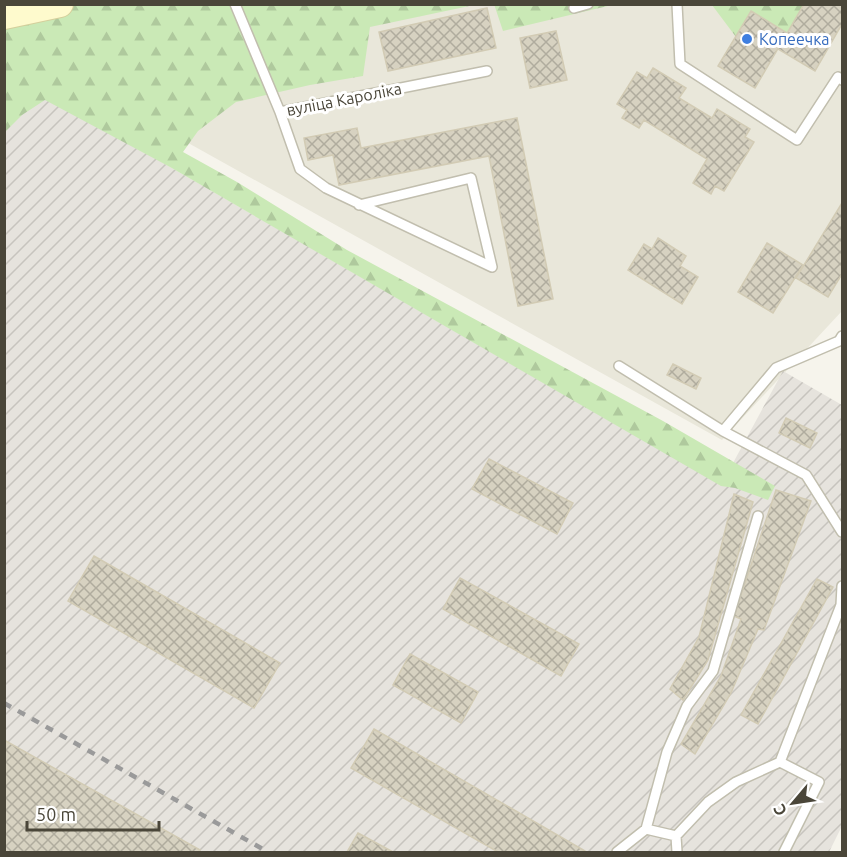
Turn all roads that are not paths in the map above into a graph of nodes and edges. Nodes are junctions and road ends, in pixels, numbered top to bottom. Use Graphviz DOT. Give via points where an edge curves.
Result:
graph roads {
  1 [pos="60,4"];
  2 [pos="235,4"];
  3 [pos="588,4"];
  4 [pos="677,4"];
  5 [pos="574,8"];
  6 [pos="4,16"];
  7 [pos="487,71"];
  8 [pos="843,80"];
  9 [pos="280,112"];
  10 [pos="359,205"];
  11 [pos="843,336"];
  12 [pos="619,366"];
  13 [pos="723,431"];
  14 [pos="758,516"];
  15 [pos="843,532"];
  16 [pos="843,586"];
  17 [pos="780,762"];
  18 [pos="646,829"];
  19 [pos="676,836"];
  20 [pos="617,852"];
  21 [pos="677,852"];
  22 [pos="784,852"];
  1 -- 6 [label="main road"];
  2 -- 9 [label="lane, вуліца Кароліка"];
  3 -- 5 [label="lane"];
  4 -- 8 [label="lane" via="680,64 797,140 838,77"];
  7 -- 9 [label="lane, вуліца Кароліка"];
  9 -- 10 [label="lane" via="300,169"];
  10 -- 10 [label="lane" via="380,214 492,267 471,178"];
  11 -- 13 [label="lane" via="776,368"];
  12 -- 13 [label="lane"];
  13 -- 15 [label="lane" via="806,475"];
  14 -- 18 [label="lane" via="713,671 687,706 667,752"];
  16 -- 17 [label="lane" via="841,605"];
  17 -- 19 [label="lane" via="736,782 708,802"];
  17 -- 22 [label="lane" via="819,782"];
  18 -- 19 [label="lane"];
  18 -- 20 [label="lane"];
  19 -- 21 [label="lane"];
}
